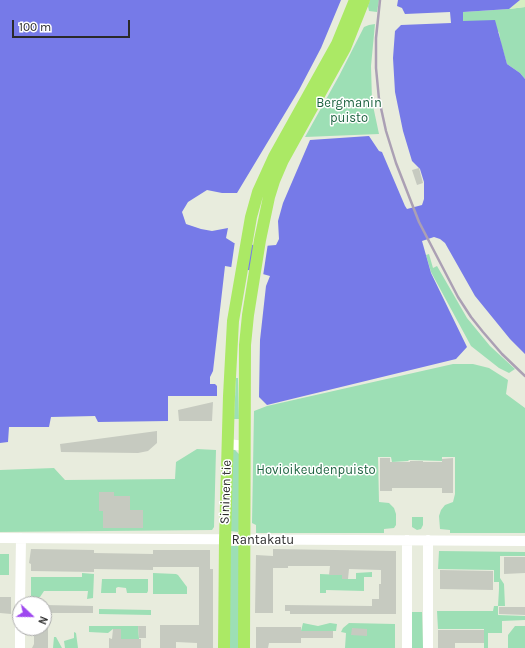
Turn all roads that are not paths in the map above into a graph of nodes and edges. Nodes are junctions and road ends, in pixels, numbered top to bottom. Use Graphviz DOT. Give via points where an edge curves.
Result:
graph roads {
  1 [pos="356,0"];
  2 [pos="364,0"];
  3 [pos="228,444"];
  4 [pos="244,446"];
  5 [pos="0,538"];
  6 [pos="21,538"];
  7 [pos="225,540"];
  8 [pos="244,540"];
  9 [pos="407,540"];
  10 [pos="428,540"];
  11 [pos="525,541"];
  12 [pos="20,596"];
  13 [pos="20,636"];
  14 [pos="20,648"];
  15 [pos="224,648"];
  16 [pos="244,648"];
  17 [pos="407,648"];
  18 [pos="428,648"];
  1 -- 3 [label="main road, Sininen tie" via="337,44 274,157 258,192 251,217 233,321"];
  2 -- 4 [label="main road, Sininen tie" via="345,48 274,180 260,240 248,315 245,345"];
  3 -- 4 [label="street"];
  3 -- 7 [label="main road, Sininen tie"];
  4 -- 8 [label="main road, Sininen tie"];
  5 -- 6 [label="street, Rantakatu"];
  6 -- 7 [label="street, Rantakatu"];
  6 -- 12 [label="street"];
  7 -- 8 [label="street, Rantakatu"];
  7 -- 15 [label="main road, Sininen tie"];
  8 -- 9 [label="street, Rantakatu"];
  8 -- 16 [label="main road, Sininen tie"];
  9 -- 10 [label="street, Rantakatu"];
  9 -- 17 [label="street"];
  10 -- 11 [label="street, Rantakatu"];
  10 -- 18 [label="street"];
  13 -- 14 [label="street"];
}
